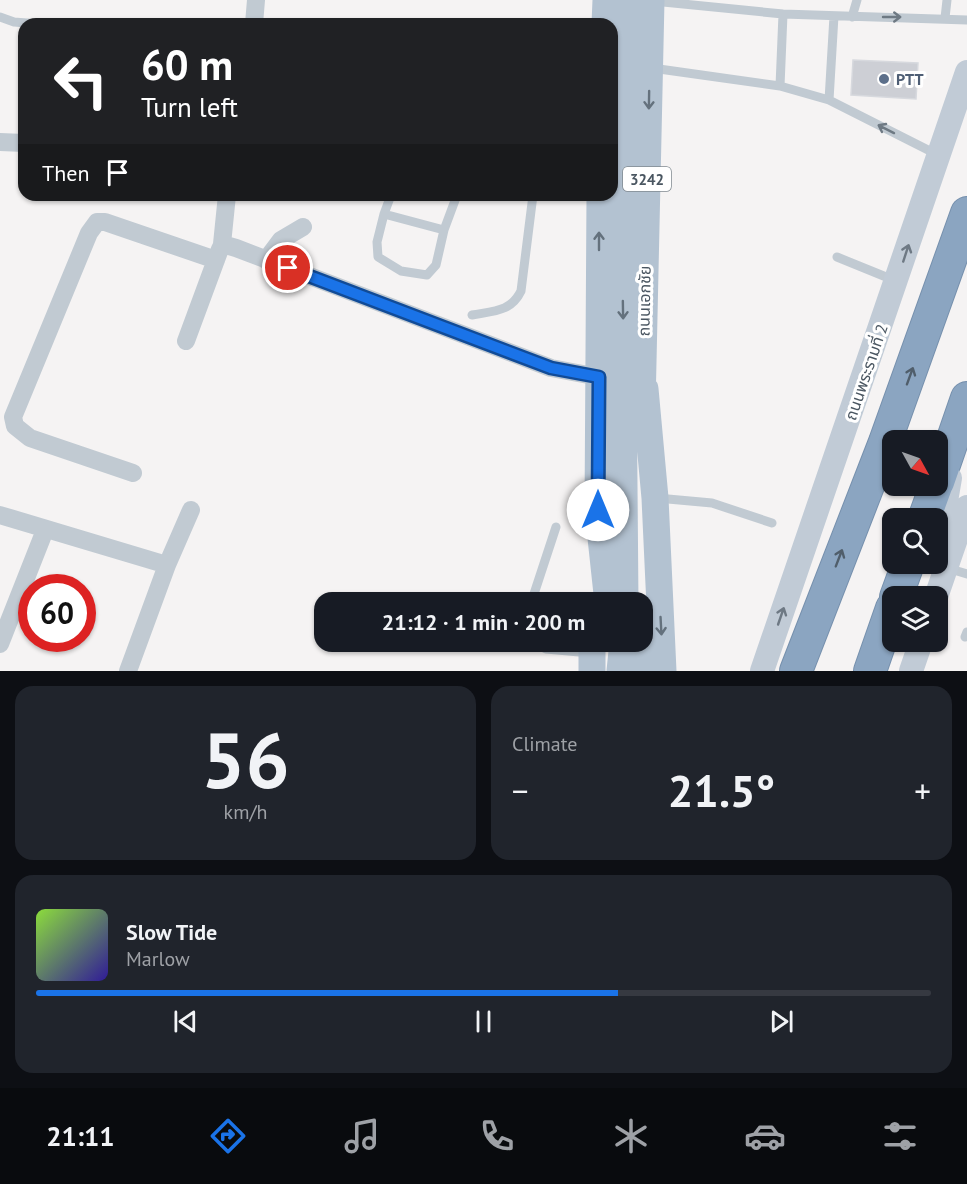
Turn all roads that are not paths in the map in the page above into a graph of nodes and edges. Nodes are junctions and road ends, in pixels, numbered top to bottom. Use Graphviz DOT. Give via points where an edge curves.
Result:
graph roads {
  1 [pos="256,0"];
  2 [pos="606,0"];
  3 [pos="632,0"];
  4 [pos="651,0"];
  5 [pos="857,0"];
  6 [pos="947,0"];
  7 [pos="783,14"];
  8 [pos="834,16"];
  9 [pos="0,17"];
  10 [pos="852,17"];
  11 [pos="254,18"];
  12 [pos="605,18"];
  13 [pos="945,18"];
  14 [pos="967,20"];
  15 [pos="18,22"];
  16 [pos="650,68"];
  17 [pos="967,72"];
  18 [pos="780,86"];
  19 [pos="829,100"];
  20 [pos="0,142"];
  21 [pos="18,143"];
  22 [pos="938,155"];
  23 [pos="226,201"];
  24 [pos="389,201"];
  25 [pos="455,201"];
  26 [pos="532,201"];
  27 [pos="600,201"];
  28 [pos="967,213"];
  29 [pos="384,214"];
  30 [pos="303,227"];
  31 [pos="444,230"];
  32 [pos="219,252"];
  33 [pos="837,257"];
  34 [pos="266,260"];
  35 [pos="897,282"];
  36 [pos="472,315"];
  37 [pos="186,340"];
  38 [pos="643,358"];
  39 [pos="599,377"];
  40 [pos="964,407"];
  41 [pos="948,453"];
  42 [pos="133,473"];
  43 [pos="655,498"];
  44 [pos="967,507"];
  45 [pos="191,510"];
  46 [pos="0,515"];
  47 [pos="772,523"];
  48 [pos="556,527"];
  49 [pos="45,530"];
  50 [pos="948,546"];
  51 [pos="948,558"];
  52 [pos="167,565"];
  53 [pos="534,592"];
  54 [pos="598,592"];
  55 [pos="625,592"];
  56 [pos="641,592"];
  57 [pos="882,637"];
  58 [pos="0,644"];
  59 [pos="597,652"];
  60 [pos="622,652"];
  61 [pos="641,652"];
  62 [pos="918,652"];
  63 [pos="128,671"];
  64 [pos="615,671"];
  65 [pos="620,671"];
  66 [pos="642,671"];
  67 [pos="663,671"];
  68 [pos="762,671"];
  69 [pos="796,671"];
  70 [pos="870,671"];
  71 [pos="911,671"];
  1 -- 11 [label="street"];
  2 -- 12 [label="main road"];
  3 -- 55 [label="main road, one-way" via="622,252"];
  4 -- 7 [label="lane"];
  4 -- 16 [label="main road, ถนนเอกชัย / 3242"];
  5 -- 10 [label="lane"];
  6 -- 13 [label="lane"];
  7 -- 8 [label="lane"];
  7 -- 18 [label="lane"];
  8 -- 10 [label="lane"];
  8 -- 19 [label="lane"];
  9 -- 15 [label="lane"];
  10 -- 13 [label="lane, one-way"];
  13 -- 14 [label="lane"];
  16 -- 18 [label="lane"];
  16 -- 38 [label="main road, ถนนเอกชัย / 3242, one-way"];
  17 -- 22 [label="main road, ถนนพระรามที่ 2"];
  18 -- 19 [label="lane"];
  22 -- 19 [label="lane, one-way"];
  20 -- 21 [label="street"];
  35 -- 22 [label="main road, ถนนพระรามที่ 2, one-way"];
  23 -- 32 [label="street"];
  24 -- 29 [label="lane"];
  25 -- 31 [label="lane"];
  26 -- 36 [label="lane" via="521,291 516,301 504,310"];
  39 -- 27 [label="main road, 3242, one-way"];
  69 -- 28 [label="highway, one-way" via="885,442"];
  29 -- 31 [label="lane"];
  29 -- 31 [label="lane" via="376,252 401,271 427,275 432,272"];
  30 -- 34 [label="street" via="281,240"];
  32 -- 34 [label="street"];
  32 -- 37 [label="street"];
  32 -- 42 [label="street" via="97,222 13,417 15,426 30,438"];
  33 -- 35 [label="lane"];
  34 -- 39 [label="street" via="551,368"];
  68 -- 35 [label="main road, ถนนพระรามที่ 2, one-way"];
  38 -- 43 [label="main road"];
  38 -- 56 [label="main road, ถนนเอกชัย / 3242"];
  39 -- 54 [label="main road, 3242"];
  40 -- 41 [label="highway"];
  40 -- 50 [label="main road"];
  43 -- 47 [label="lane" via="712,503"];
  43 -- 67 [label="main road, one-way"];
  44 -- 51 [label="main road"];
  45 -- 52 [label="street"];
  46 -- 49 [label="street"];
  48 -- 53 [label="lane"];
  49 -- 52 [label="street"];
  49 -- 58 [label="street"];
  52 -- 63 [label="street"];
  57 -- 70 [label="highway"];
  59 -- 64 [label="main road"];
  60 -- 65 [label="main road"];
  61 -- 66 [label="main road"];
  62 -- 71 [label="main road"];
}
